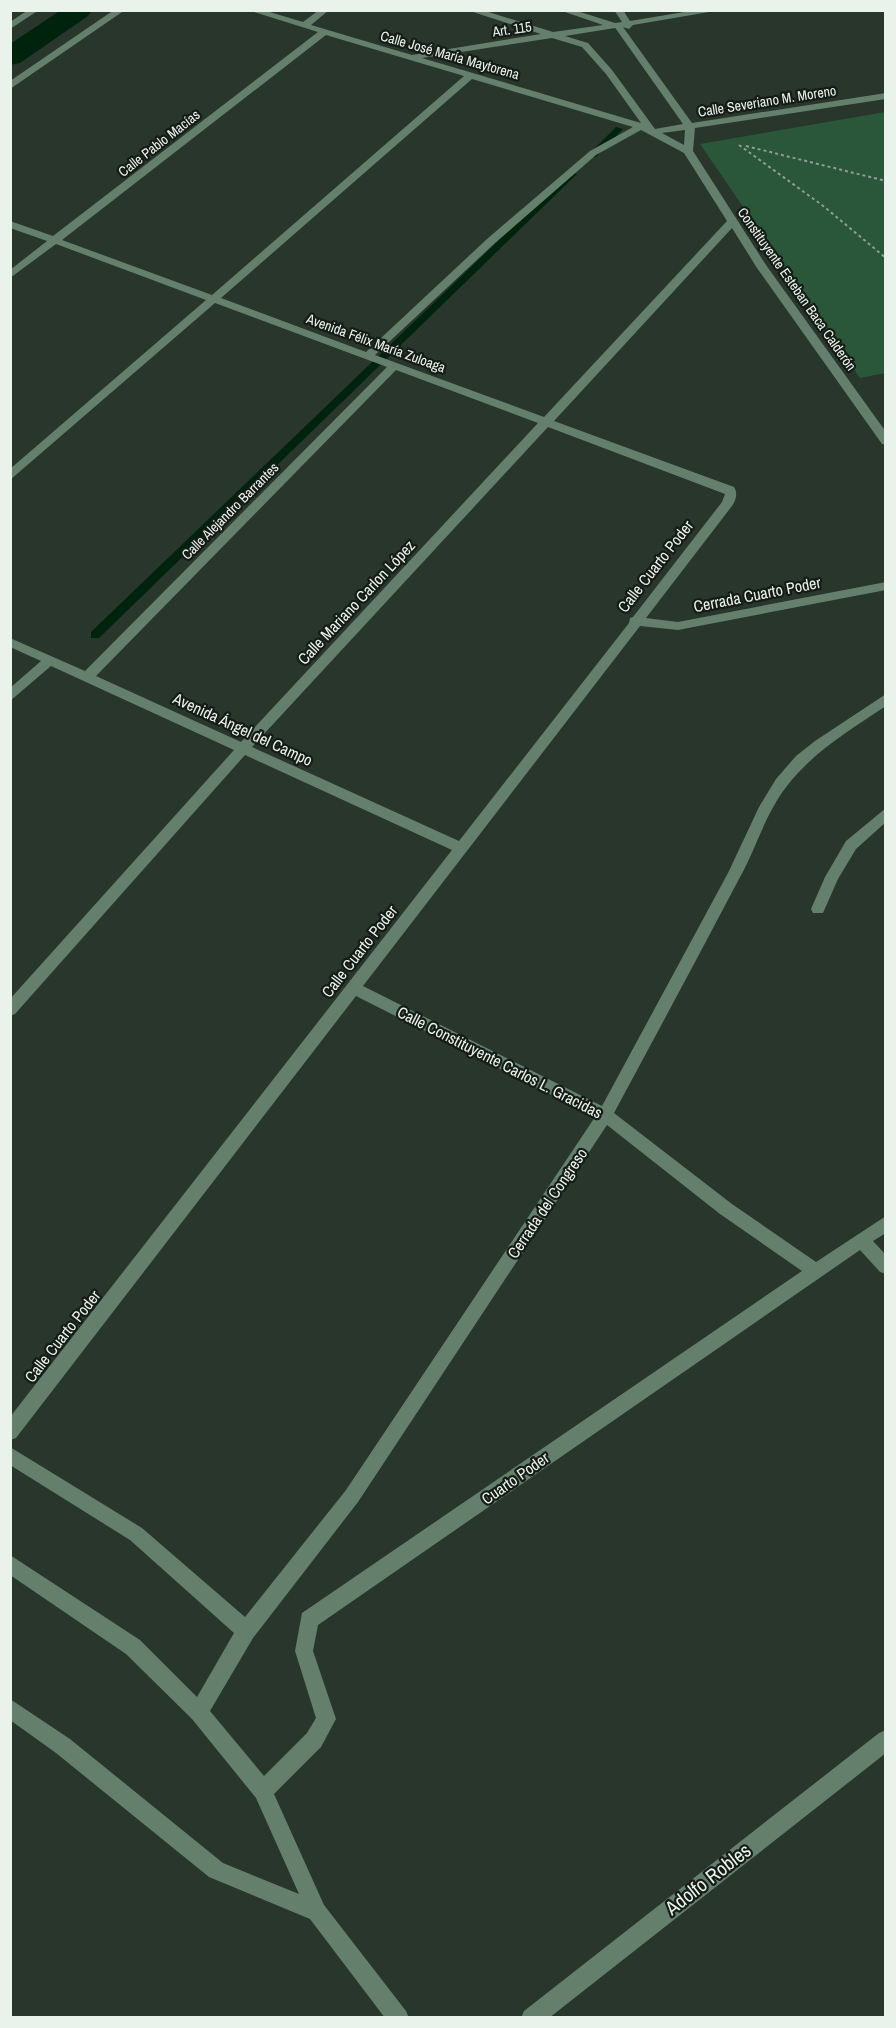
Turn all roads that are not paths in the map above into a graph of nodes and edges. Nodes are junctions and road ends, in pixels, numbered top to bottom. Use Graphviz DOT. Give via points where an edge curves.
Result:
graph roads {
  1 [pos="35,10"];
  2 [pos="121,10"];
  3 [pos="252,10"];
  4 [pos="325,10"];
  5 [pos="471,10"];
  6 [pos="563,10"];
  7 [pos="618,10"];
  8 [pos="717,10"];
  9 [pos="304,26"];
  10 [pos="629,26"];
  11 [pos="10,27"];
  12 [pos="619,27"];
  13 [pos="324,32"];
  14 [pos="557,36"];
  15 [pos="410,57"];
  16 [pos="471,75"];
  17 [pos="10,86"];
  18 [pos="885,96"];
  19 [pos="641,126"];
  20 [pos="690,127"];
  21 [pos="652,132"];
  22 [pos="688,150"];
  23 [pos="732,222"];
  24 [pos="10,224"];
  25 [pos="54,241"];
  26 [pos="10,275"];
  27 [pos="213,299"];
  28 [pos="368,356"];
  29 [pos="394,366"];
  30 [pos="544,422"];
  31 [pos="885,441"];
  32 [pos="10,476"];
  33 [pos="730,490"];
  34 [pos="885,586"];
  35 [pos="634,621"];
  36 [pos="10,642"];
  37 [pos="50,660"];
  38 [pos="87,676"];
  39 [pos="10,696"];
  40 [pos="885,699"];
  41 [pos="243,748"];
  42 [pos="885,813"];
  43 [pos="462,848"];
  44 [pos="818,909"];
  45 [pos="354,988"];
  46 [pos="10,1010"];
  47 [pos="605,1115"];
  48 [pos="885,1222"];
  49 [pos="861,1240"];
  50 [pos="885,1267"];
  51 [pos="816,1271"];
  52 [pos="10,1432"];
  53 [pos="10,1455"];
  54 [pos="10,1564"];
  55 [pos="246,1631"];
  56 [pos="10,1708"];
  57 [pos="199,1712"];
  58 [pos="885,1740"];
  59 [pos="263,1791"];
  60 [pos="317,1912"];
  61 [pos="399,2018"];
  62 [pos="531,2018"];
  1 -- 11 [label="street"];
  2 -- 17 [label="street"];
  3 -- 9 [label="street, Calle José María Maytorena"];
  4 -- 9 [label="street"];
  5 -- 14 [label="street"];
  6 -- 12 [label="street"];
  7 -- 10 [label="street"];
  8 -- 10 [label="street, Art. 115"];
  9 -- 13 [label="street, Calle José María Maytorena"];
  10 -- 12 [label="street, Art. 115"];
  12 -- 14 [label="street, Art. 115"];
  12 -- 20 [label="street"];
  13 -- 15 [label="street, Calle José María Maytorena"];
  13 -- 25 [label="street, Calle Pablo Macías"];
  14 -- 15 [label="street, Art. 115"];
  14 -- 21 [label="street" via="591,50"];
  15 -- 16 [label="street, Calle José María Maytorena"];
  16 -- 19 [label="street, Calle José María Maytorena"];
  16 -- 27 [label="street"];
  18 -- 20 [label="street, Calle Severiano M. Moreno"];
  19 -- 21 [label="street"];
  19 -- 28 [label="street" via="593,153"];
  20 -- 21 [label="street, Calle Severiano M. Moreno"];
  20 -- 22 [label="street"];
  21 -- 22 [label="street"];
  22 -- 23 [label="street, Constituyente Esteban Baca Calderón"];
  23 -- 30 [label="street, Calle Mariano Carlon López"];
  23 -- 31 [label="street, Constituyente Esteban Baca Calderón"];
  24 -- 25 [label="street, Avenida Félix María Zuloaga"];
  25 -- 26 [label="street, Calle Pablo Macías"];
  25 -- 27 [label="street, Avenida Félix María Zuloaga"];
  27 -- 28 [label="street, Avenida Félix María Zuloaga"];
  27 -- 32 [label="street"];
  28 -- 29 [label="street, Avenida Félix María Zuloaga"];
  29 -- 30 [label="street, Avenida Félix María Zuloaga"];
  29 -- 38 [label="street, Calle Alejandro Barrantes"];
  30 -- 33 [label="street, Avenida Félix María Zuloaga"];
  30 -- 41 [label="street, Calle Mariano Carlon López"];
  33 -- 35 [label="street, Calle Cuarto Poder" via="728,503"];
  34 -- 35 [label="street, Cerrada Cuarto Poder" via="678,626"];
  35 -- 43 [label="street, Calle Cuarto Poder"];
  36 -- 37 [label="street, Avenida Ángel del Campo"];
  37 -- 38 [label="street, Avenida Ángel del Campo"];
  37 -- 39 [label="street"];
  38 -- 41 [label="street, Avenida Ángel del Campo"];
  40 -- 47 [label="street, Cerrada del Congreso" via="820,744 781,783"];
  41 -- 43 [label="street, Avenida Ángel del Campo"];
  41 -- 46 [label="street, Calle Mariano Carlon López"];
  42 -- 44 [label="street" via="851,845"];
  43 -- 45 [label="street, Calle Cuarto Poder"];
  45 -- 47 [label="street, Calle Constituyente Carlos L. Gracidas"];
  45 -- 52 [label="street, Calle Cuarto Poder"];
  47 -- 51 [label="street, Calle Constituyente Carlos L. Gracidas" via="726,1209"];
  47 -- 55 [label="street, Cerrada del Congreso" via="352,1496"];
  48 -- 49 [label="street, Cuarto Poder"];
  49 -- 50 [label="street"];
  49 -- 51 [label="street, Cuarto Poder"];
  51 -- 59 [label="street, Cuarto Poder" via="309,1620 304,1651 326,1719 314,1740"];
  53 -- 55 [label="street" via="136,1534"];
  54 -- 57 [label="street" via="133,1647"];
  55 -- 57 [label="street, Cerrada del Congreso"];
  56 -- 60 [label="street" via="216,1870"];
  57 -- 59 [label="street"];
  58 -- 62 [label="street, Adolfo Robles"];
  59 -- 60 [label="street"];
  60 -- 61 [label="street"];
}
